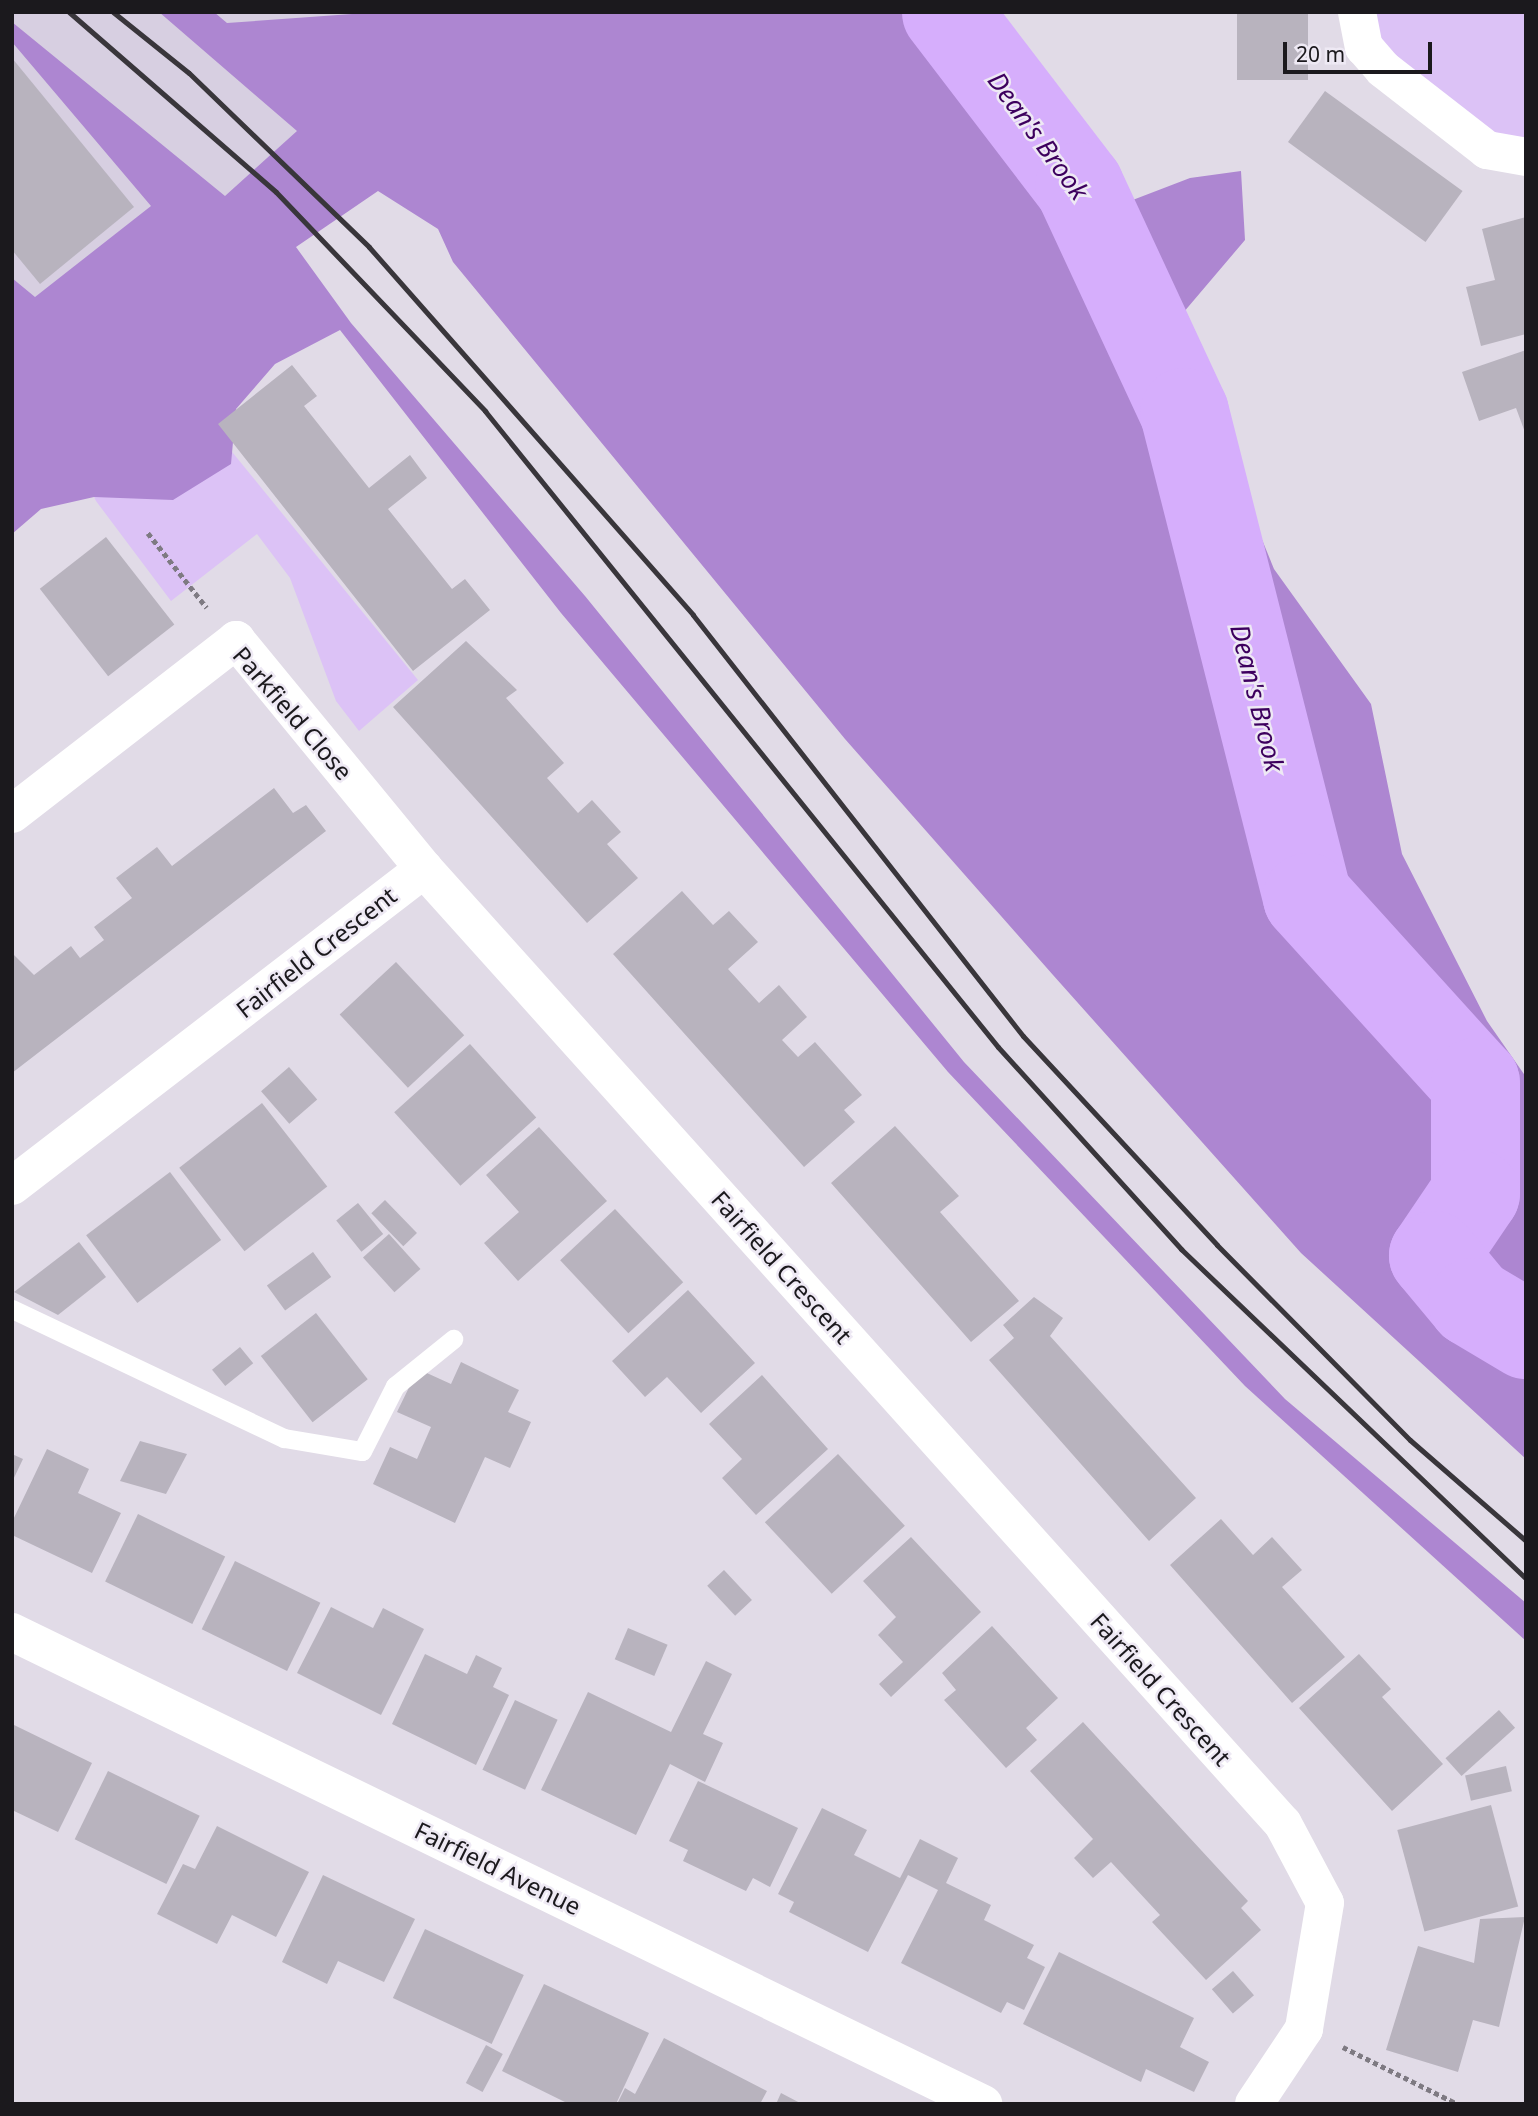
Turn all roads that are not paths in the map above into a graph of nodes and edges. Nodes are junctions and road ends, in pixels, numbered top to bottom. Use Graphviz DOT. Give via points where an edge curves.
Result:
graph roads {
  1 [pos="1357,12"];
  2 [pos="1526,157"];
  3 [pos="12,814"];
  4 [pos="424,869"];
  5 [pos="12,1186"];
  6 [pos="12,1309"];
  7 [pos="453,1339"];
  8 [pos="12,1632"];
  9 [pos="983,2104"];
  10 [pos="1254,2104"];
  1 -- 2 [label="street" via="1364,47 1383,69 1487,150"];
  3 -- 4 [label="street, Parkfield Close" via="236,640"];
  4 -- 5 [label="street, Fairfield Crescent"];
  4 -- 10 [label="street, Fairfield Crescent" via="1283,1824 1325,1903 1304,2029"];
  6 -- 7 [label="lane" via="284,1438 362,1451 395,1386"];
  8 -- 9 [label="street, Fairfield Avenue"];
}
